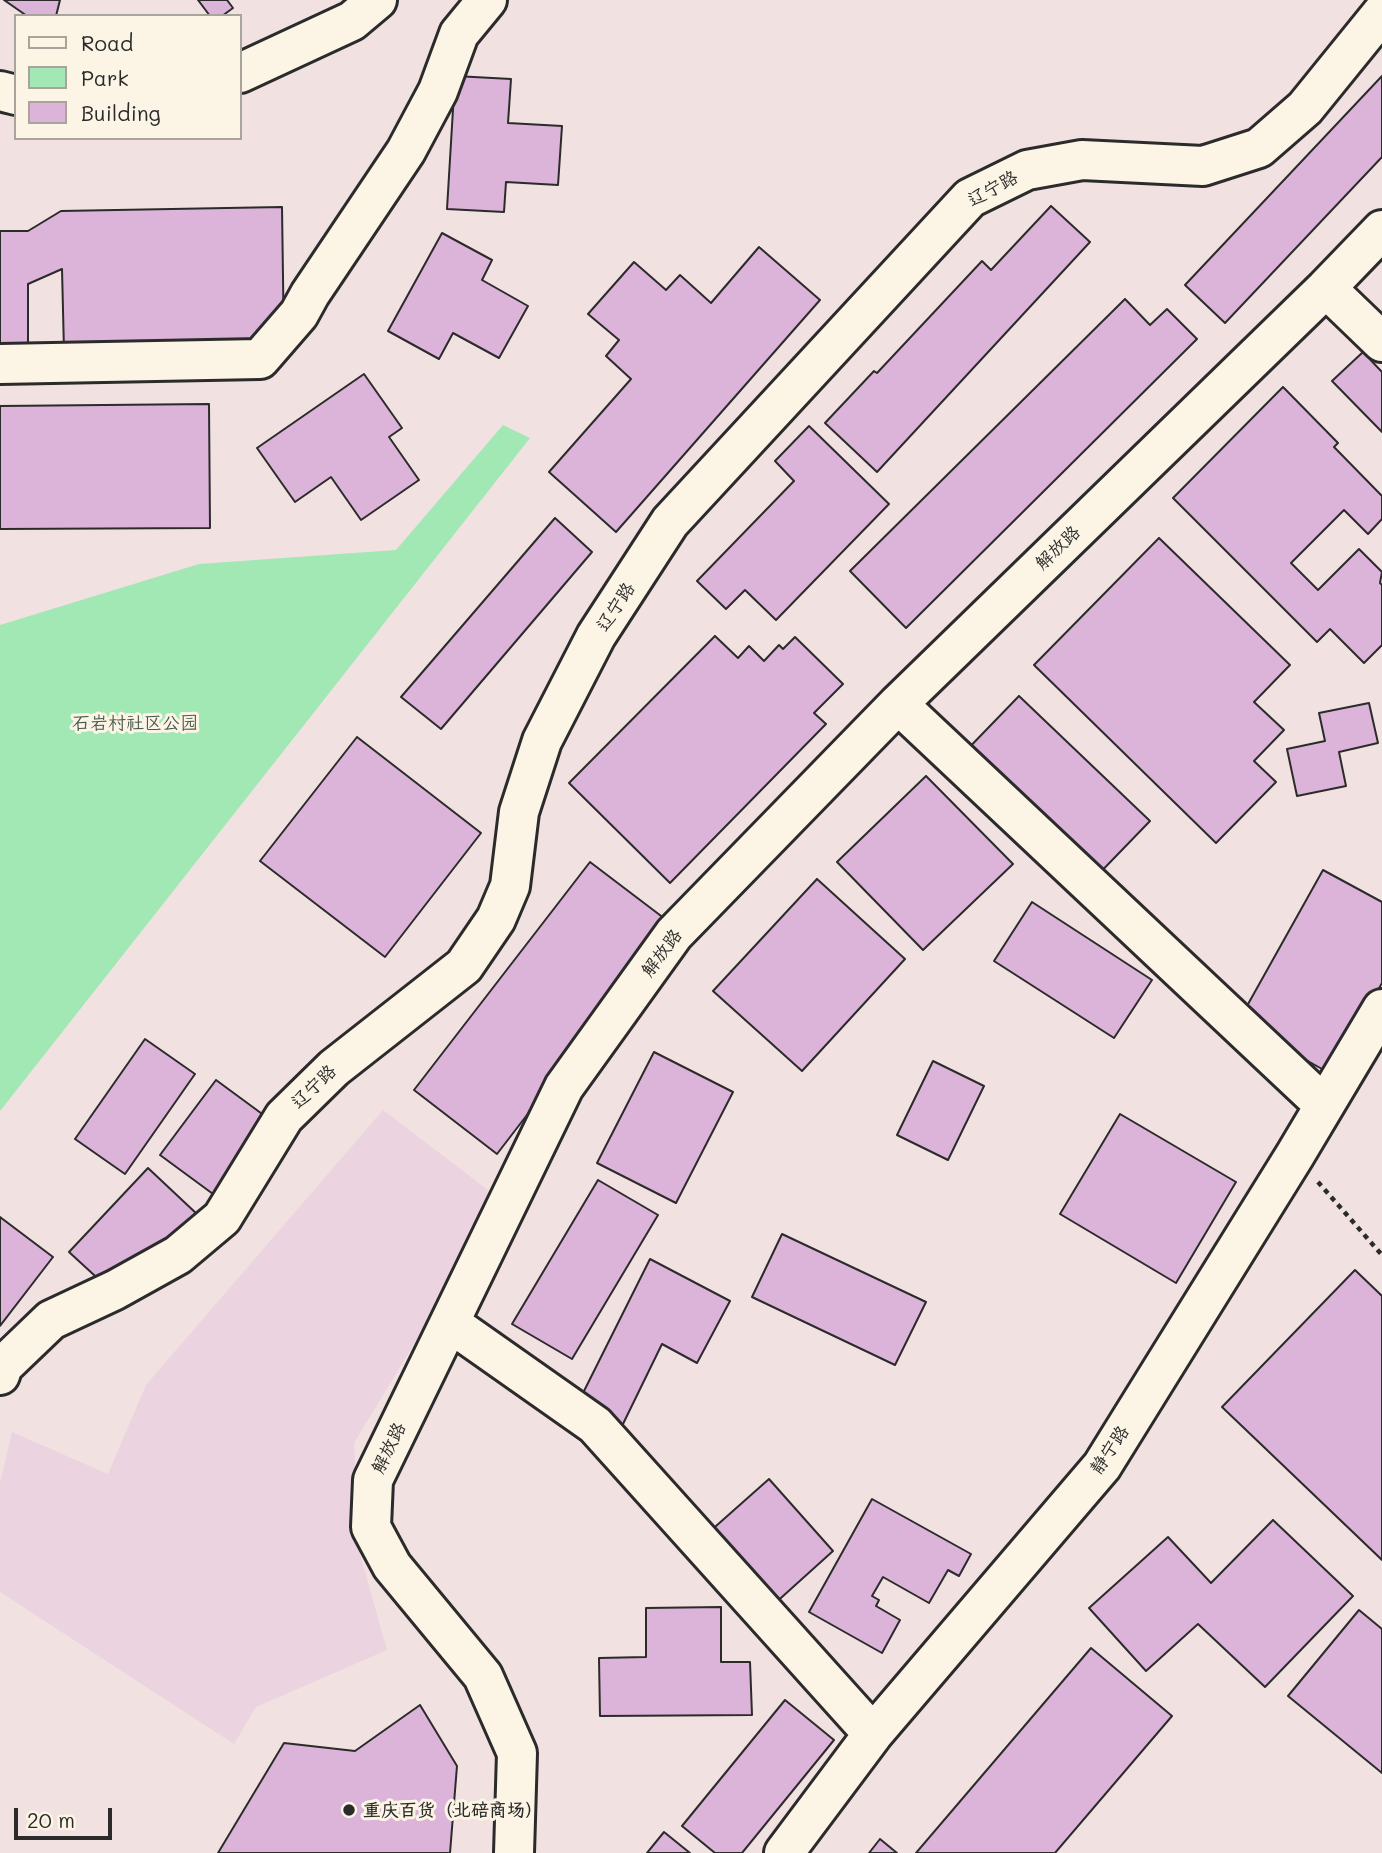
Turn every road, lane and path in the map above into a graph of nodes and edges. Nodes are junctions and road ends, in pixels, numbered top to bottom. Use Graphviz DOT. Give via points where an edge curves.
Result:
graph roads {
  1 [pos="377,0"];
  2 [pos="487,0"];
  3 [pos="1382,13"];
  4 [pos="242,72"];
  5 [pos="1382,230"];
  6 [pos="1326,288"];
  7 [pos="1382,342"];
  8 [pos="0,364"];
  9 [pos="898,704"];
  10 [pos="1382,1009"];
  11 [pos="1324,1105"];
  12 [pos="1295,1155"];
  13 [pos="1382,1255"];
  14 [pos="450,1323"];
  15 [pos="0,1375"];
  16 [pos="873,1734"];
  17 [pos="514,1853"];
  18 [pos="783,1853"];
  1 -- 4 [label="street" via="352,21"];
  2 -- 8 [label="street" via="459,34 438,91 406,151 299,314 260,359"];
  3 -- 15 [label="street, 辽宁路" via="1305,108 1259,148 1203,166 1082,160 1027,170 970,198 670,522 596,636 542,741 519,812 510,886 496,919 464,966 334,1068 284,1117 222,1218 178,1255 51,1320 3,1366"];
  5 -- 6 [label="street, 解放路"];
  6 -- 7 [label="street"];
  6 -- 9 [label="street, 解放路"];
  9 -- 11 [label="street"];
  9 -- 14 [label="street, 解放路" via="674,933 564,1087"];
  10 -- 11 [label="street, 静宁路"];
  11 -- 12 [label="street, 静宁路"];
  12 -- 13 [label="path"];
  12 -- 16 [label="street, 静宁路" via="1102,1466"];
  14 -- 16 [label="street" via="595,1425"];
  14 -- 17 [label="street, 解放路" via="373,1480 371,1527 392,1566 483,1676 512,1740 517,1753"];
  16 -- 18 [label="street, 静宁路"];
}
